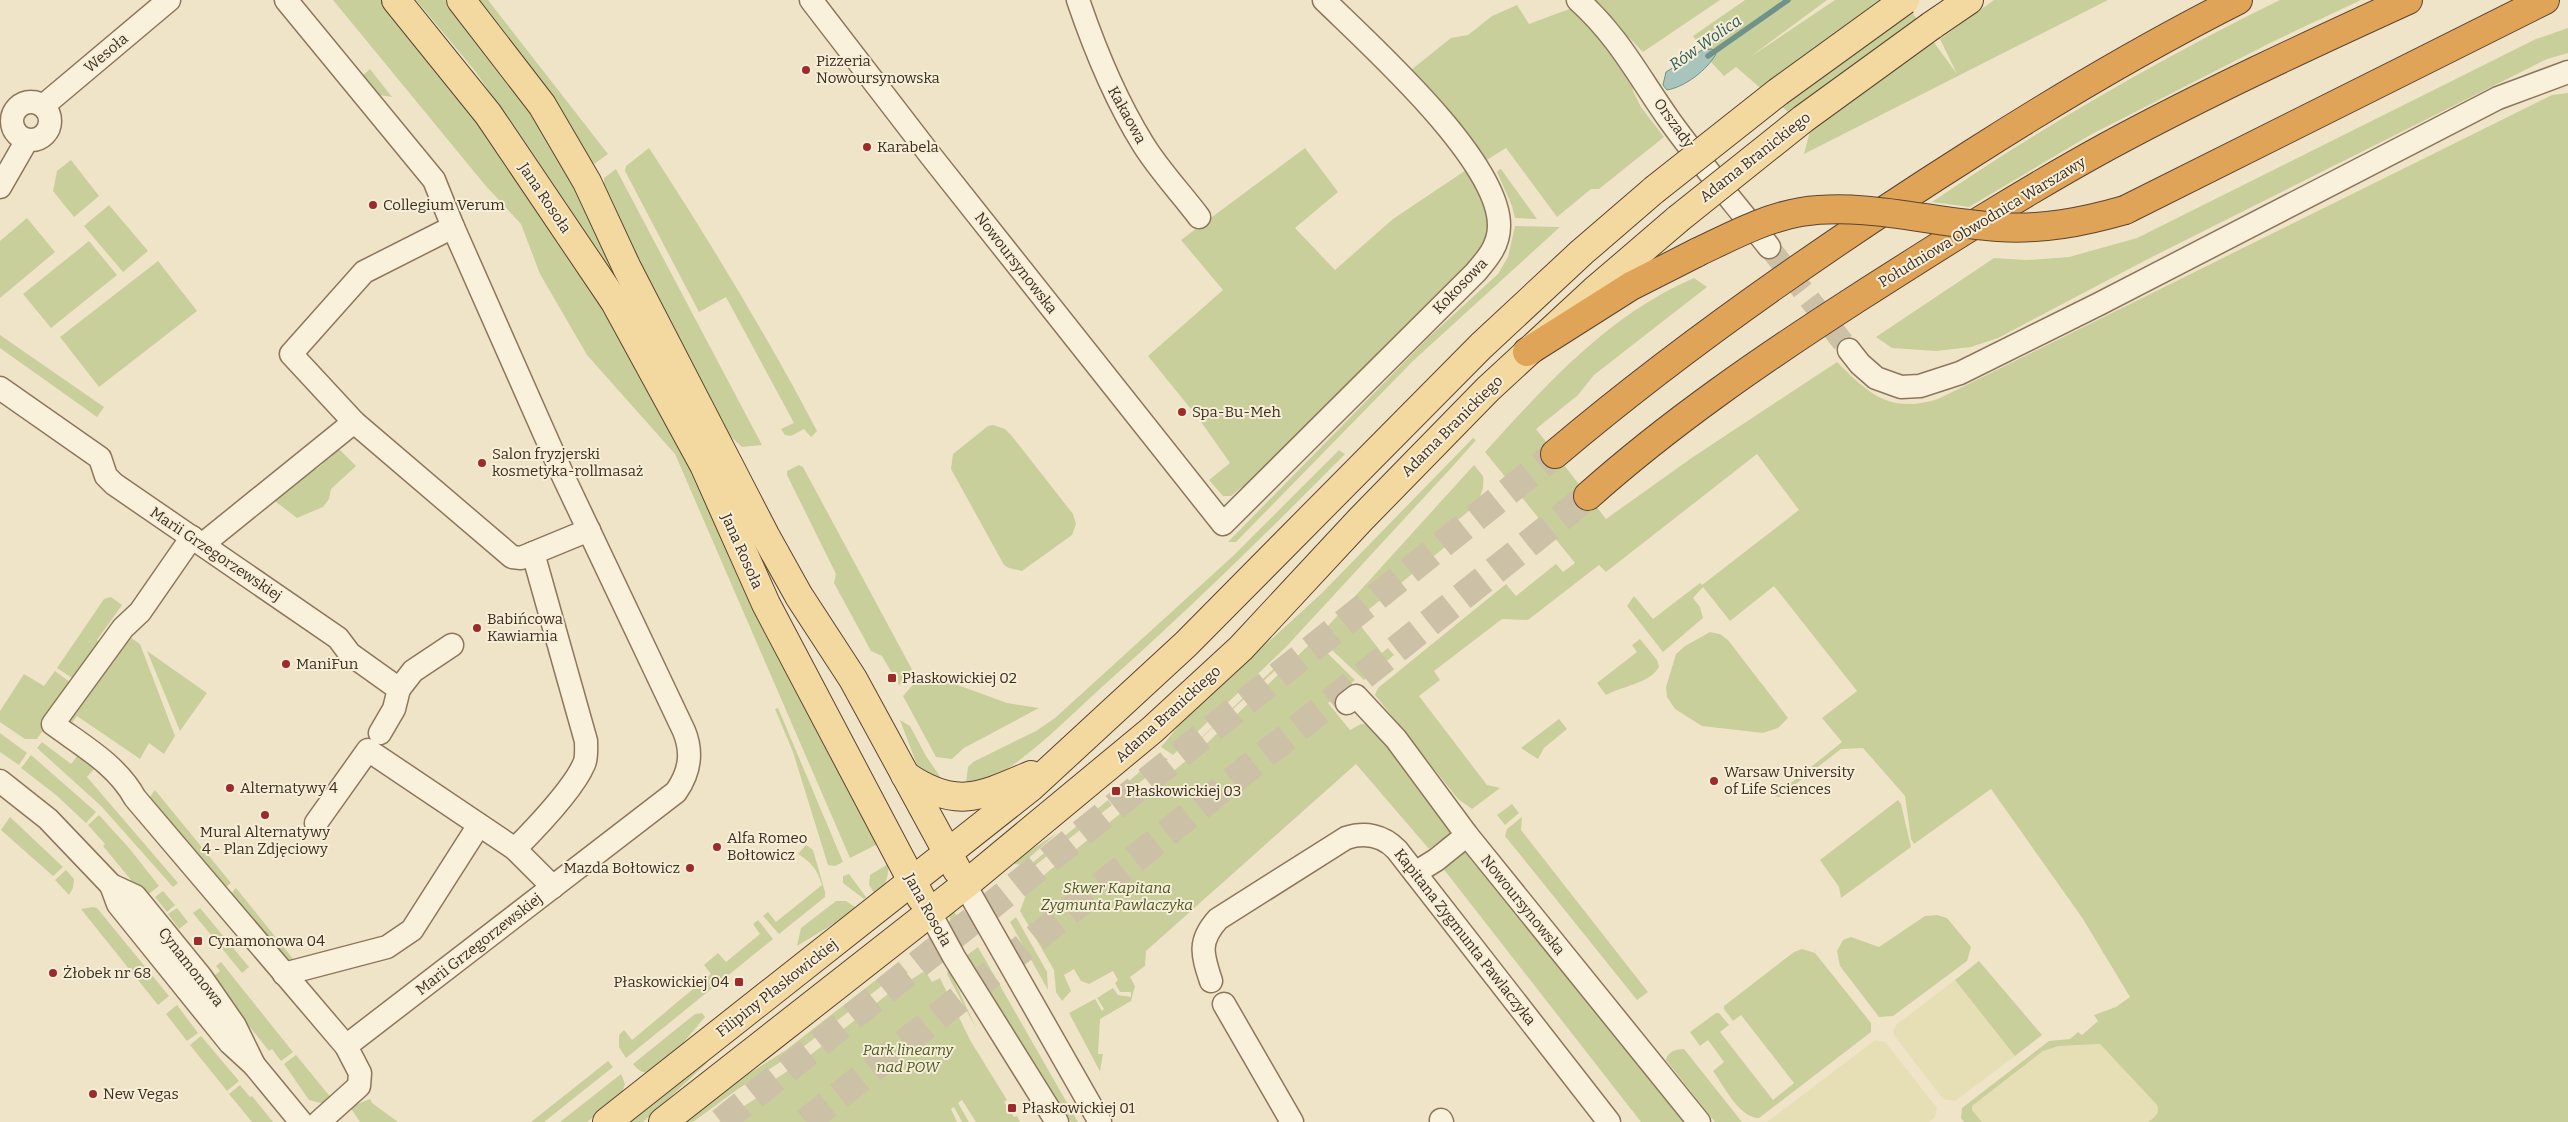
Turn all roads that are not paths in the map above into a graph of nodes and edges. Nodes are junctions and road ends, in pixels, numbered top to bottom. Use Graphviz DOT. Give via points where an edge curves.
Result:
graph roads {
  1 [pos="169,0"];
  2 [pos="286,0"];
  3 [pos="396,0"];
  4 [pos="461,0"];
  5 [pos="1078,0"];
  6 [pos="1324,0"];
  7 [pos="1578,0"];
  8 [pos="1905,0"];
  9 [pos="1969,0"];
  10 [pos="2238,0"];
  11 [pos="2408,0"];
  12 [pos="2545,0"];
  13 [pos="817,1"];
  14 [pos="2568,72"];
  15 [pos="43,106"];
  16 [pos="6,115"];
  17 [pos="27,140"];
  18 [pos="0,187"];
  19 [pos="1199,217"];
  20 [pos="452,227"];
  21 [pos="1769,247"];
  22 [pos="1850,350"];
  23 [pos="1527,352"];
  24 [pos="0,388"];
  25 [pos="354,422"];
  26 [pos="1555,454"];
  27 [pos="1588,496"];
  28 [pos="1223,524"];
  29 [pos="589,530"];
  30 [pos="198,540"];
  31 [pos="532,553"];
  32 [pos="452,645"];
  33 [pos="399,689"];
  34 [pos="1347,703"];
  35 [pos="374,741"];
  36 [pos="1056,765"];
  37 [pos="904,775"];
  38 [pos="0,781"];
  39 [pos="316,823"];
  40 [pos="479,825"];
  41 [pos="1467,835"];
  42 [pos="515,849"];
  43 [pos="948,855"];
  44 [pos="1415,873"];
  45 [pos="912,882"];
  46 [pos="965,885"];
  47 [pos="553,887"];
  48 [pos="930,913"];
  49 [pos="284,974"];
  50 [pos="1211,981"];
  51 [pos="1224,1004"];
  52 [pos="346,1046"];
  53 [pos="301,1122"];
  54 [pos="319,1122"];
  55 [pos="607,1122"];
  56 [pos="663,1122"];
  57 [pos="1057,1122"];
  58 [pos="1100,1122"];
  59 [pos="1292,1122"];
  60 [pos="1609,1122"];
  61 [pos="1699,1122"];
  1 -- 15 [label="street, Wesoła"];
  2 -- 20 [label="street" via="434,180"];
  3 -- 45 [label="main road, Jana Rosoła" via="488,114 615,302 704,465 766,604"];
  4 -- 37 [label="main road, Jana Rosoła" via="542,105 587,182 627,268 765,535 799,596 853,679"];
  5 -- 19 [label="street, Kakaowa" via="1106,76 1126,115 1144,146"];
  6 -- 28 [label="street, Kokosowa" via="1413,89 1462,144 1494,196 1498,239 1492,253 1476,272"];
  7 -- 21 [label="street, Orszady" via="1602,22 1671,122"];
  8 -- 36 [label="main road, bridge" via="1778,92 1582,252 1480,346 1186,644"];
  9 -- 23 [label="main road, Adama Branickiego, bridge" via="1803,119 1678,219"];
  10 -- 26 [label="highway" via="2075,90 1903,196 1738,311 1625,395"];
  11 -- 27 [label="highway, Południowa Obwodnica Warszawy" via="2108,146 1929,252 1766,358 1656,439"];
  12 -- 23 [label="highway, bridge" via="2125,210 2091,220 2032,228 1997,227 1875,212 1800,212 1752,228 1631,286"];
  13 -- 28 [label="street, Nowoursynowska" via="931,156"];
  14 -- 22 [label="street" via="2498,98 1960,373 1920,386 1901,387 1876,378"];
  15 -- 16 [label="street" via="28,102"];
  15 -- 17 [label="street" via="50,118 47,132 41,138"];
  16 -- 17 [label="street" via="14,132"];
  17 -- 18 [label="street"];
  20 -- 25 [label="street" via="364,272 291,354"];
  20 -- 29 [label="street"];
  23 -- 46 [label="main road, Adama Branickiego" via="1425,452 1211,677 1106,770"];
  24 -- 30 [label="street, Marii Grzegorzewskiej" via="94,452 100,458 106,476 114,484"];
  25 -- 30 [label="street"];
  25 -- 31 [label="street" via="512,557 521,558"];
  29 -- 31 [label="street"];
  29 -- 47 [label="street" via="684,730 690,762 683,783 676,792"];
  30 -- 33 [label="street, Marii Grzegorzewskiej" via="338,638 350,654"];
  30 -- 49 [label="street" via="140,612 123,628 53,724 126,781 135,798"];
  31 -- 42 [label="street" via="586,741 586,753 585,764 572,784"];
  32 -- 33 [label="street" via="413,671"];
  33 -- 35 [label="street" via="394,709"];
  34 -- 41 [label="street, Nowoursynowska" via="1356,696 1396,739"];
  35 -- 39 [label="street"];
  35 -- 40 [label="street, Marii Grzegorzewskiej"];
  36 -- 37 [label="main road" via="973,797 936,793"];
  36 -- 43 [label="main road"];
  37 -- 43 [label="main road, Jana Rosoła"];
  38 -- 53 [label="street, Cynamonowa" via="48,819 111,884 118,904 230,1043 254,1065"];
  40 -- 42 [label="street, Marii Grzegorzewskiej"];
  40 -- 49 [label="street" via="412,930 400,940 387,947"];
  41 -- 44 [label="street"];
  41 -- 61 [label="street, Nowoursynowska"];
  42 -- 47 [label="street, Marii Grzegorzewskiej"];
  43 -- 45 [label="main road, Filipiny Płaskowickiej"];
  43 -- 46 [label="main road, Jana Rosoła"];
  44 -- 50 [label="street, Kapitana Zygmunta Pawlaczyka" via="1389,842 1372,835 1346,838 1218,919 1202,946"];
  44 -- 60 [label="street, Kapitana Zygmunta Pawlaczyka"];
  45 -- 48 [label="main road, Jana Rosoła"];
  45 -- 55 [label="main road, Filipiny Płaskowickiej"];
  46 -- 48 [label="main road"];
  46 -- 58 [label="street, Jana Rosoła"];
  47 -- 52 [label="street, Marii Grzegorzewskiej"];
  48 -- 56 [label="main road"];
  48 -- 57 [label="street, Jana Rosoła"];
  49 -- 52 [label="street"];
  51 -- 59 [label="street"];
  52 -- 54 [label="street" via="360,1073 359,1086"];
}
